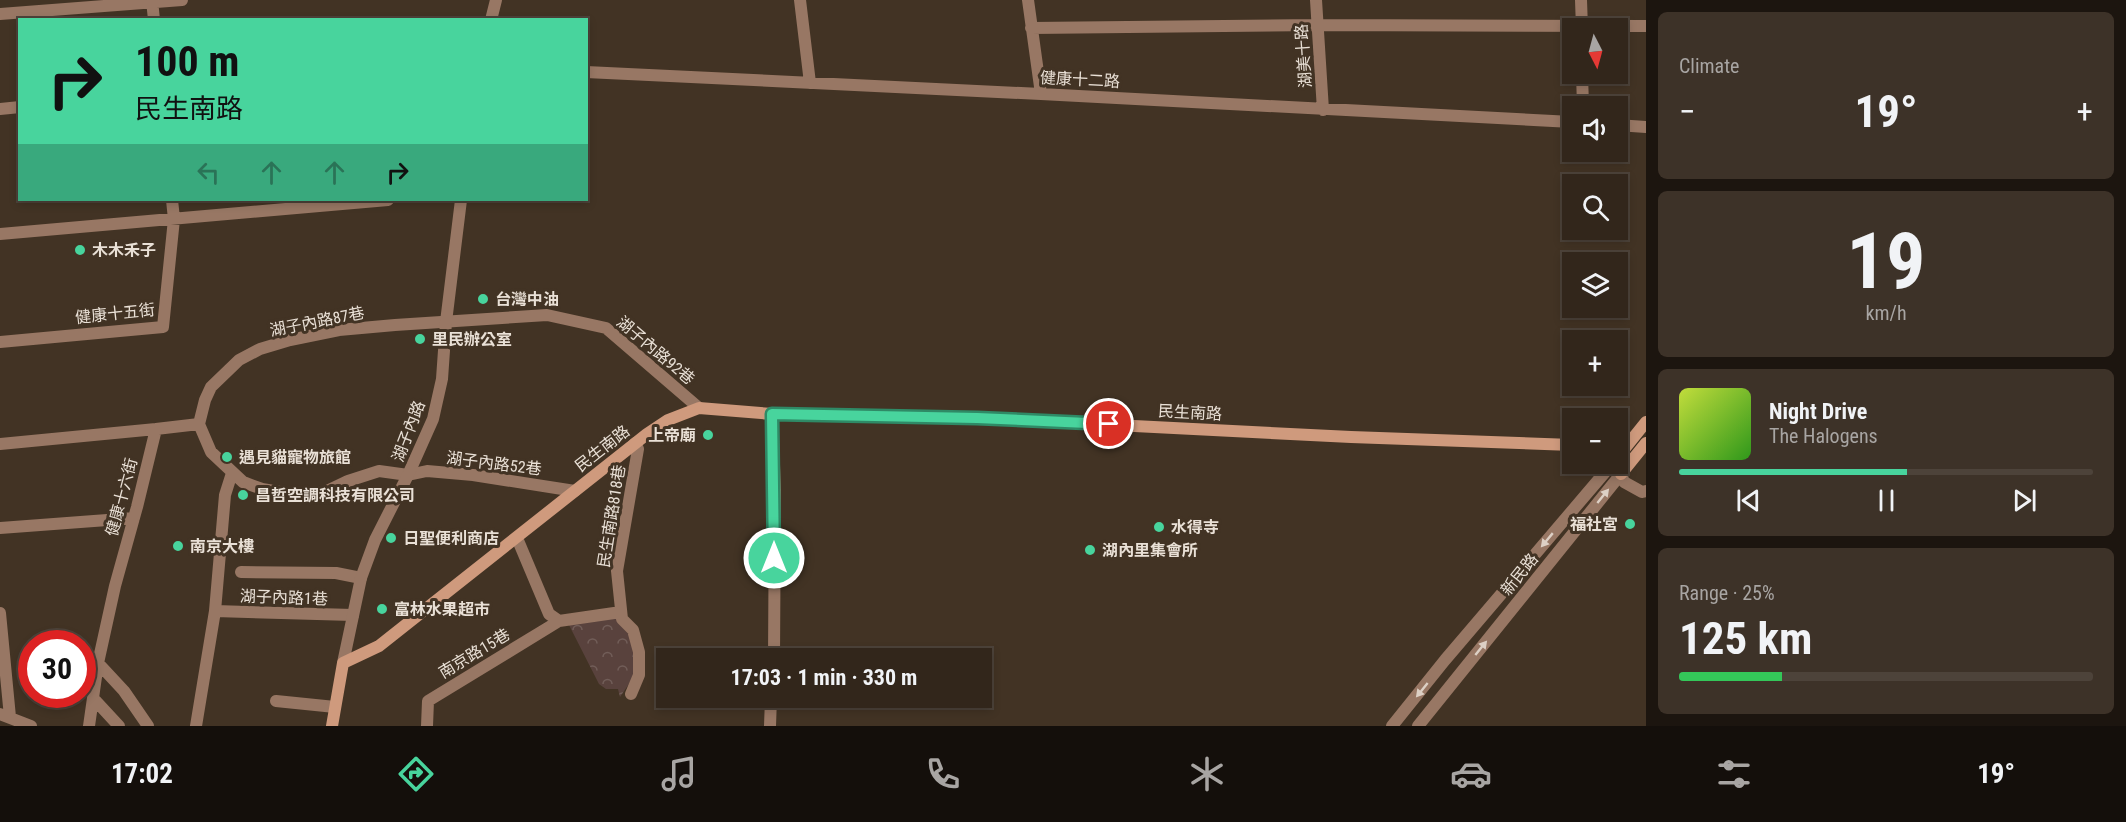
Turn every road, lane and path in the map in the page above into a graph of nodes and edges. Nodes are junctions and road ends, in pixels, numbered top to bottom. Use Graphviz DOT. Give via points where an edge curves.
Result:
graph roads {
  1 [pos="182,0"];
  2 [pos="496,0"];
  3 [pos="800,0"];
  4 [pos="1028,0"];
  5 [pos="1316,0"];
  6 [pos="1581,0"];
  7 [pos="152,1"];
  8 [pos="0,14"];
  9 [pos="154,18"];
  10 [pos="492,18"];
  11 [pos="1582,18"];
  12 [pos="1317,25"];
  13 [pos="1628,26"];
  14 [pos="1646,26"];
  15 [pos="1562,27"];
  16 [pos="1031,28"];
  17 [pos="588,72"];
  18 [pos="810,83"];
  19 [pos="1041,93"];
  20 [pos="18,107"];
  21 [pos="0,109"];
  22 [pos="1323,110"];
  23 [pos="1562,122"];
  24 [pos="1628,126"];
  25 [pos="1646,127"];
  26 [pos="172,201"];
  27 [pos="377,201"];
  28 [pos="461,201"];
  29 [pos="174,219"];
  30 [pos="0,234"];
  31 [pos="446,322"];
  32 [pos="0,342"];
  33 [pos="699,408"];
  34 [pos="772,414"];
  35 [pos="1646,422"];
  36 [pos="199,424"];
  37 [pos="156,429"];
  38 [pos="1646,443"];
  39 [pos="0,444"];
  40 [pos="635,444"];
  41 [pos="1628,444"];
  42 [pos="1562,445"];
  43 [pos="1628,460"];
  44 [pos="232,473"];
  45 [pos="1604,474"];
  46 [pos="1615,474"];
  47 [pos="1621,474"];
  48 [pos="408,475"];
  49 [pos="575,490"];
  50 [pos="1646,491"];
  51 [pos="134,518"];
  52 [pos="0,528"];
  53 [pos="517,538"];
  54 [pos="241,572"];
  55 [pos="361,578"];
  56 [pos="215,611"];
  57 [pos="621,612"];
  58 [pos="0,613"];
  59 [pos="353,615"];
  60 [pos="559,621"];
  61 [pos="774,648"];
  62 [pos="98,663"];
  63 [pos="343,663"];
  64 [pos="96,681"];
  65 [pos="631,694"];
  66 [pos="96,701"];
  67 [pos="276,701"];
  68 [pos="335,706"];
  69 [pos="92,708"];
  70 [pos="771,708"];
  71 [pos="5,715"];
  72 [pos="31,726"];
  73 [pos="89,726"];
  74 [pos="119,726"];
  75 [pos="148,726"];
  76 [pos="196,726"];
  77 [pos="332,726"];
  78 [pos="427,726"];
  79 [pos="770,726"];
  80 [pos="1392,726"];
  81 [pos="1418,726"];
  1 -- 7 [label="street"];
  2 -- 10 [label="street"];
  3 -- 18 [label="street"];
  4 -- 16 [label="street"];
  5 -- 12 [label="street, 湖美十路"];
  6 -- 11 [label="street"];
  7 -- 8 [label="street"];
  7 -- 9 [label="street"];
  12 -- 15 [label="street"];
  12 -- 16 [label="street"];
  12 -- 22 [label="street, 湖美十路"];
  13 -- 14 [label="street"];
  16 -- 19 [label="street"];
  17 -- 18 [label="street, 健康十二路"];
  18 -- 19 [label="street, 健康十二路"];
  19 -- 22 [label="street, 健康十二路"];
  20 -- 21 [label="street"];
  22 -- 23 [label="street, 健康十二路"];
  24 -- 25 [label="street"];
  26 -- 29 [label="street"];
  27 -- 29 [label="street"];
  28 -- 31 [label="street, 湖子內路"];
  29 -- 30 [label="street"];
  29 -- 32 [label="street, 健康十五街" via="164,327"];
  31 -- 33 [label="street, 湖子內路92巷" via="547,315 606,328"];
  31 -- 36 [label="street, 湖子內路87巷" via="339,330 260,349 239,360 211,387"];
  31 -- 48 [label="street, 湖子內路" via="442,379 433,419"];
  33 -- 34 [label="main road, 民生南路"];
  33 -- 40 [label="main road, 民生南路" via="668,420"];
  34 -- 42 [label="main road, 民生南路" via="977,418"];
  34 -- 61 [label="street"];
  35 -- 41 [label="main road"];
  36 -- 37 [label="street"];
  36 -- 44 [label="street, 湖子內路52巷" via="212,452"];
  37 -- 39 [label="street, 健康十六街"];
  37 -- 51 [label="street, 健康十六街"];
  38 -- 43 [label="main road, 新民路"];
  40 -- 49 [label="main road, 民生南路"];
  40 -- 57 [label="street, 民生南路818巷" via="638,449 617,571"];
  44 -- 48 [label="street, 湖子內路52巷" via="262,489 292,494 325,492 379,471"];
  44 -- 56 [label="street, 湖子內路1巷" via="225,495"];
  45 -- 80 [label="street, 新民路, one-way"];
  81 -- 46 [label="street, 新民路, one-way"];
  47 -- 50 [label="street" via="1624,482"];
  48 -- 49 [label="street, 湖子內路52巷" via="427,471 473,475"];
  48 -- 55 [label="street, 湖子內路" via="375,540"];
  49 -- 53 [label="main road, 民生南路"];
  51 -- 52 [label="street"];
  51 -- 62 [label="street, 健康十六街" via="114,586"];
  53 -- 60 [label="street" via="549,614"];
  53 -- 63 [label="main road, 民生南路" via="379,646"];
  54 -- 55 [label="street" via="336,573"];
  55 -- 59 [label="street, 湖子內路"];
  56 -- 59 [label="street, 湖子內路1巷"];
  56 -- 76 [label="street, 湖子內路1巷"];
  57 -- 60 [label="street, 南京路15巷"];
  57 -- 65 [label="street, 民生南路818巷" via="621,619 633,630 639,652 639,675"];
  58 -- 71 [label="street"];
  59 -- 63 [label="street, 湖子內路"];
  60 -- 78 [label="street, 南京路15巷" via="428,701"];
  62 -- 64 [label="street, 健康十六街"];
  62 -- 75 [label="street"];
  63 -- 68 [label="main road"];
  66 -- 74 [label="street"];
  67 -- 68 [label="street"];
  68 -- 77 [label="main road"];
  69 -- 73 [label="street, 健康十六街"];
  70 -- 79 [label="street"];
  71 -- 72 [label="street"];
}
